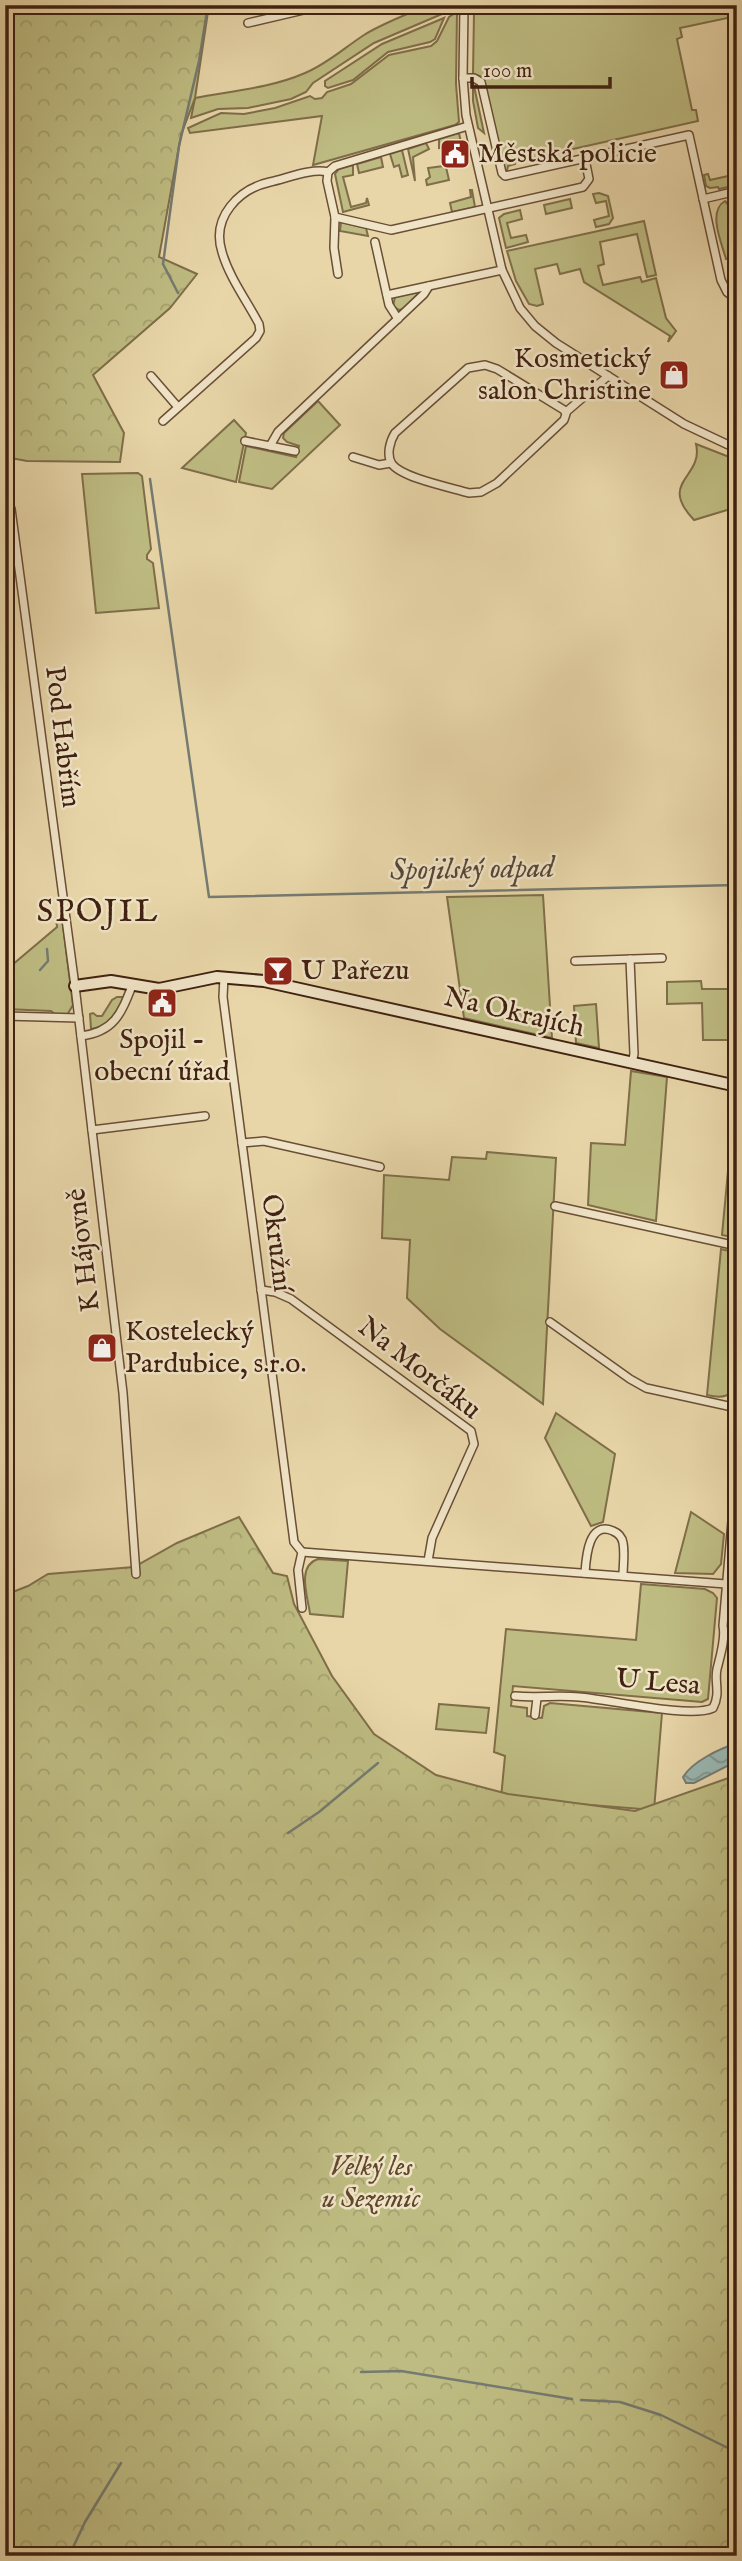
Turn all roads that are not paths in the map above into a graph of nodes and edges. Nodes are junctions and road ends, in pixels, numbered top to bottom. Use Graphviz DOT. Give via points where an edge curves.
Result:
graph roads {
  1 [pos="325,5"];
  2 [pos="464,5"];
  3 [pos="248,23"];
  4 [pos="464,78"];
  5 [pos="468,126"];
  6 [pos="585,159"];
  7 [pos="328,172"];
  8 [pos="737,191"];
  9 [pos="703,199"];
  10 [pos="488,209"];
  11 [pos="335,217"];
  12 [pos="375,242"];
  13 [pos="502,270"];
  14 [pos="338,274"];
  15 [pos="429,286"];
  16 [pos="387,295"];
  17 [pos="737,300"];
  18 [pos="398,319"];
  19 [pos="151,376"];
  20 [pos="608,376"];
  21 [pos="177,407"];
  22 [pos="566,412"];
  23 [pos="163,421"];
  24 [pos="245,441"];
  25 [pos="270,446"];
  26 [pos="737,449"];
  27 [pos="295,451"];
  28 [pos="353,457"];
  29 [pos="391,463"];
  30 [pos="5,494"];
  31 [pos="734,946"];
  32 [pos="662,958"];
  33 [pos="630,959"];
  34 [pos="575,961"];
  35 [pos="225,977"];
  36 [pos="75,986"];
  37 [pos="132,986"];
  38 [pos="5,1016"];
  39 [pos="79,1018"];
  40 [pos="81,1036"];
  41 [pos="632,1063"];
  42 [pos="735,1086"];
  43 [pos="205,1116"];
  44 [pos="92,1130"];
  45 [pos="242,1143"];
  46 [pos="380,1167"];
  47 [pos="555,1206"];
  48 [pos="737,1246"];
  49 [pos="261,1290"];
  50 [pos="550,1322"];
  51 [pos="737,1408"];
  52 [pos="737,1463"];
  53 [pos="302,1552"];
  54 [pos="428,1561"];
  55 [pos="584,1573"];
  56 [pos="136,1574"];
  57 [pos="623,1576"];
  58 [pos="726,1584"];
  59 [pos="302,1608"];
  60 [pos="515,1696"];
  61 [pos="537,1698"];
  62 [pos="535,1715"];
  1 -- 3 [label="street"];
  2 -- 4 [label="street"];
  4 -- 5 [label="street"];
  4 -- 6 [label="street" via="481,82 505,176"];
  5 -- 7 [label="street" via="335,166"];
  5 -- 10 [label="street"];
  6 -- 9 [label="street" via="689,135"];
  6 -- 10 [label="street" via="589,179 583,187"];
  7 -- 11 [label="street"];
  7 -- 21 [label="street" via="255,186 230,206 221,227 221,250 260,331"];
  8 -- 9 [label="street"];
  9 -- 17 [label="street" via="721,279"];
  10 -- 11 [label="street" via="389,230"];
  10 -- 13 [label="street"];
  11 -- 14 [label="street"];
  12 -- 16 [label="street"];
  13 -- 15 [label="street"];
  13 -- 20 [label="street" via="514,298 535,326"];
  15 -- 16 [label="street"];
  15 -- 18 [label="street"];
  16 -- 18 [label="street"];
  18 -- 25 [label="street" via="278,432"];
  19 -- 21 [label="street"];
  20 -- 22 [label="street"];
  20 -- 26 [label="street" via="694,429"];
  21 -- 23 [label="street"];
  22 -- 29 [label="street" via="561,424 497,483 481,492 469,493 405,473"];
  22 -- 29 [label="street" via="497,369 475,366 395,433 390,442"];
  24 -- 25 [label="street"];
  25 -- 27 [label="street"];
  28 -- 29 [label="street" via="379,465"];
  30 -- 36 [label="street, Pod Habřím" via="11,509"];
  31 -- 42 [label="street"];
  32 -- 33 [label="street"];
  33 -- 34 [label="street"];
  33 -- 41 [label="street"];
  35 -- 37 [label="street, Na Okrajích" via="167,989"];
  35 -- 41 [label="street, Na Okrajích" via="275,983"];
  35 -- 45 [label="street, Okružní" via="223,997"];
  36 -- 37 [label="street, Na Okrajích" via="111,981"];
  36 -- 39 [label="street, K Hájovně"];
  37 -- 40 [label="street" via="108,1028"];
  38 -- 39 [label="street"];
  39 -- 40 [label="street, K Hájovně"];
  40 -- 44 [label="street, K Hájovně"];
  41 -- 42 [label="street, Na Okrajích"];
  43 -- 44 [label="street"];
  44 -- 56 [label="street, K Hájovně" via="123,1393"];
  45 -- 46 [label="street" via="264,1141"];
  45 -- 49 [label="street, Okružní"];
  47 -- 48 [label="street"];
  49 -- 53 [label="street, Okružní" via="294,1542"];
  49 -- 54 [label="street, Na Morčáku" via="291,1298 471,1431 474,1444 432,1538"];
  50 -- 51 [label="street" via="646,1388"];
  52 -- 58 [label="street"];
  53 -- 54 [label="street"];
  53 -- 59 [label="street, Okružní" via="298,1570"];
  54 -- 55 [label="street"];
  55 -- 57 [label="street"];
  55 -- 57 [label="street" via="590,1540 607,1529 622,1540"];
  57 -- 58 [label="street"];
  58 -- 61 [label="street, U Lesa" via="716,1701 711,1709 554,1695"];
  60 -- 61 [label="street, U Lesa"];
  61 -- 62 [label="street"];
}
